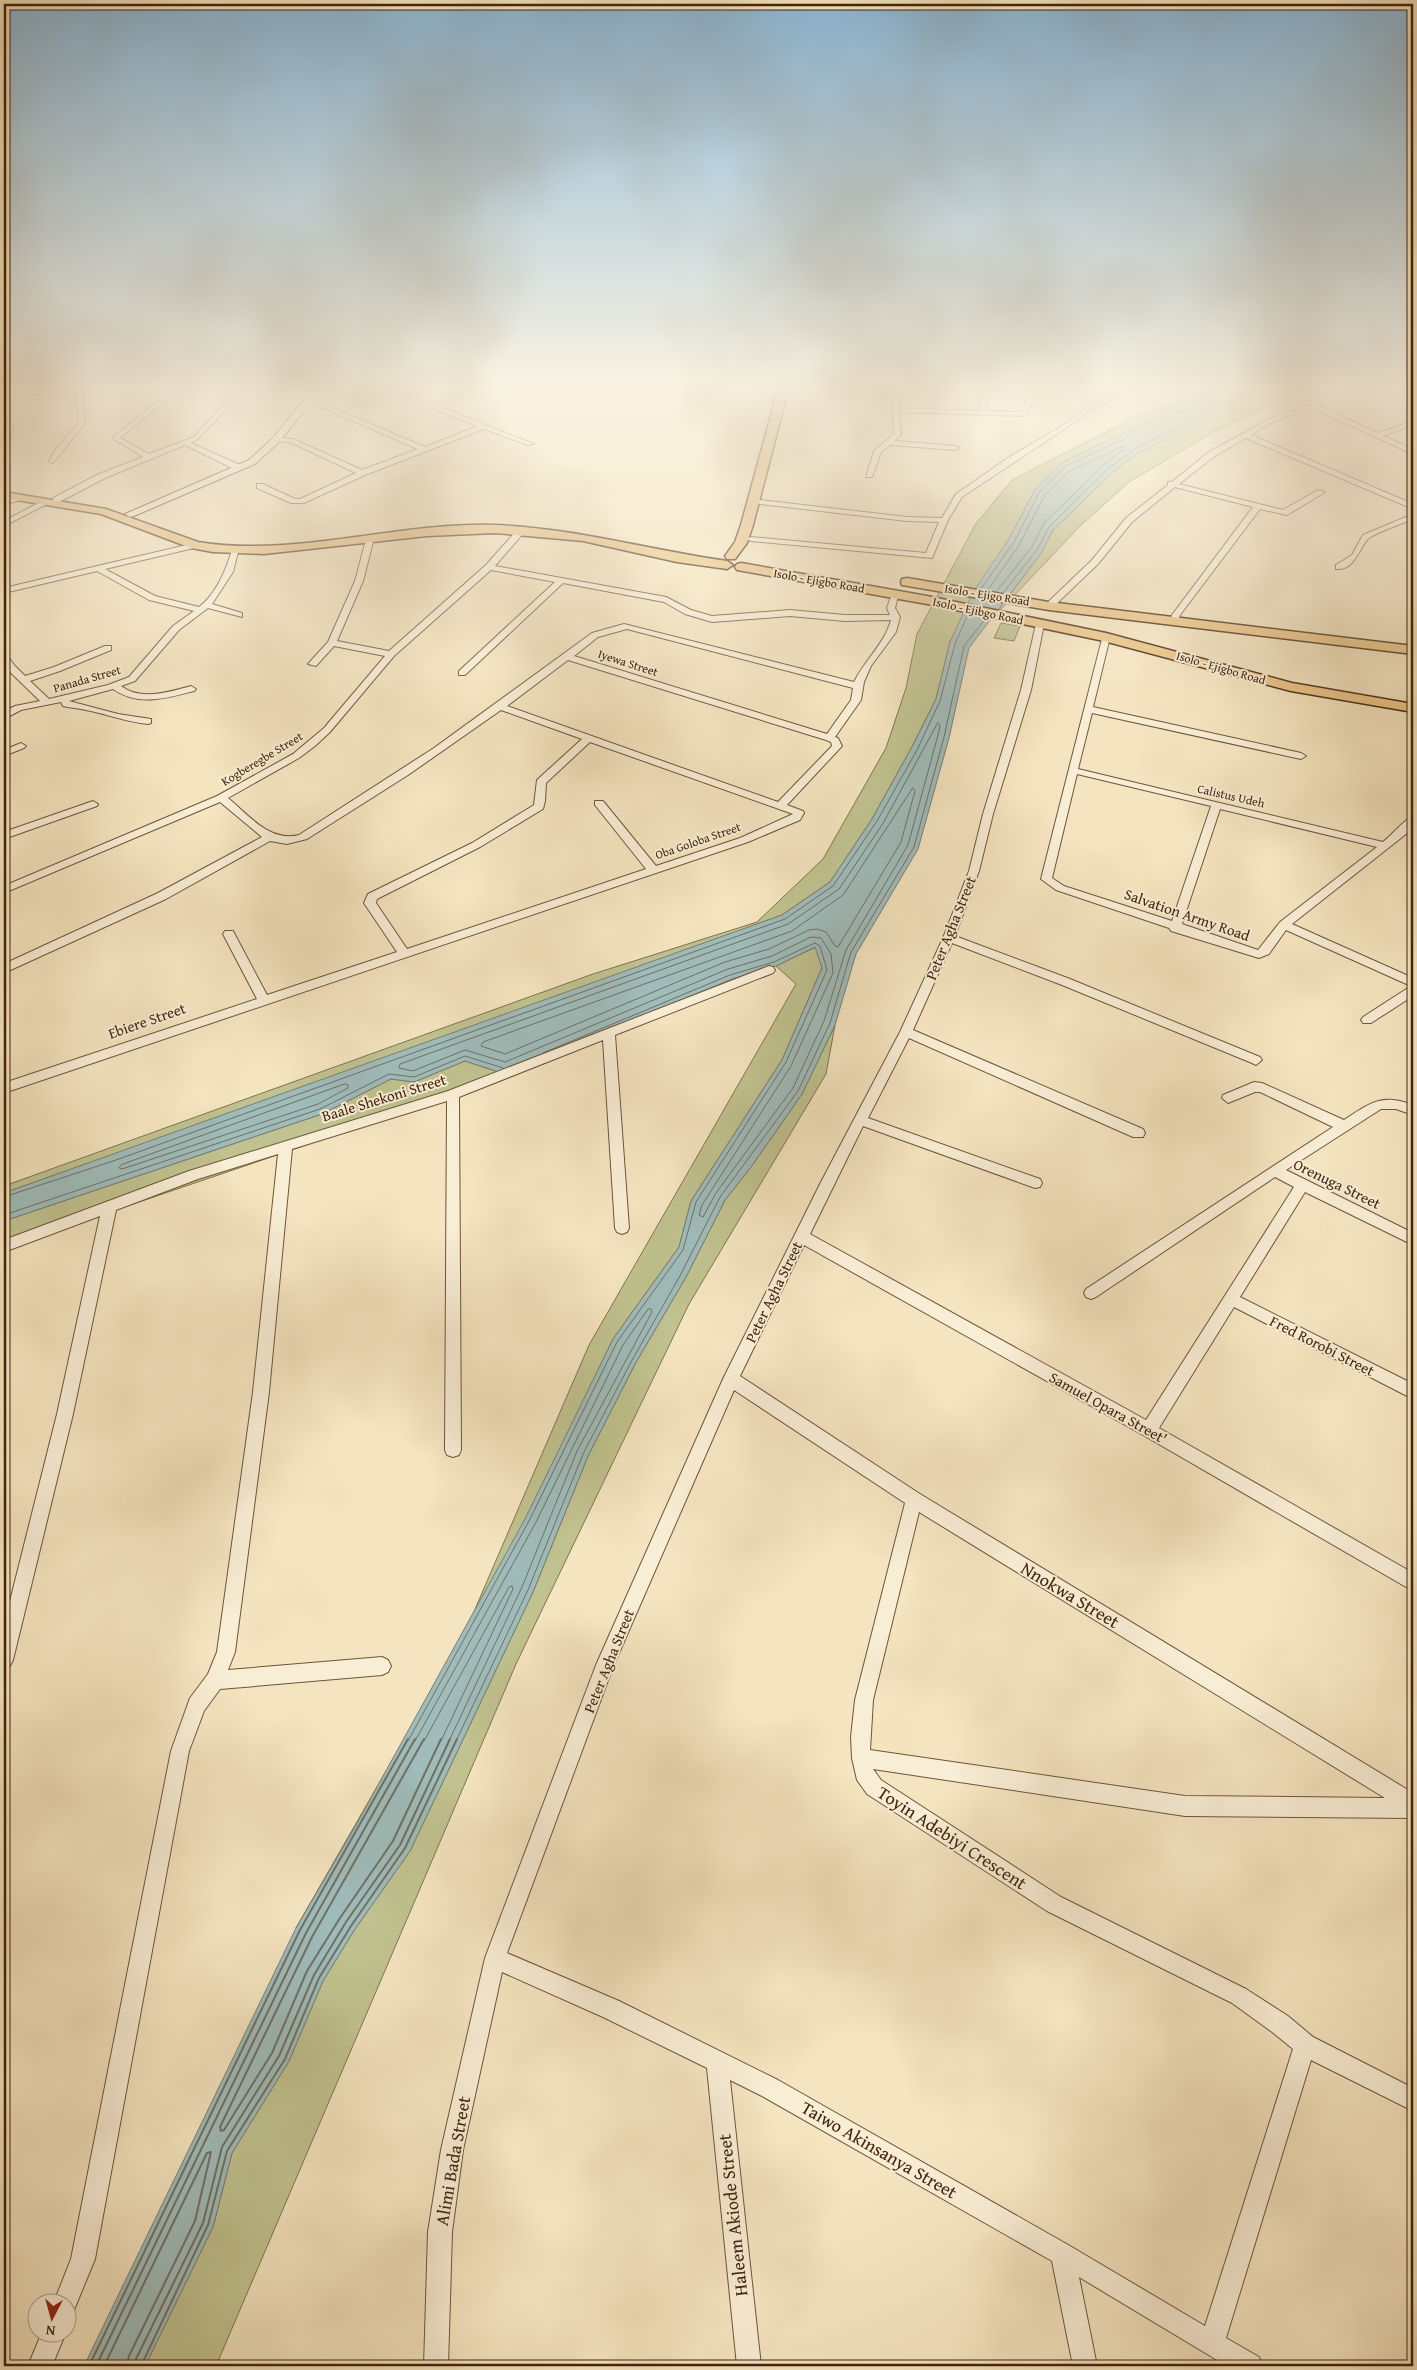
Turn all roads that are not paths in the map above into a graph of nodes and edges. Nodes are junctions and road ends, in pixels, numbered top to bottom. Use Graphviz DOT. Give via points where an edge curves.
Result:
graph roads {
  1 [pos="10,497"];
  2 [pos="31,497"];
  3 [pos="61,497"];
  4 [pos="171,497"];
  5 [pos="284,497"];
  6 [pos="314,497"];
  7 [pos="755,497"];
  8 [pos="761,497"];
  9 [pos="959,497"];
  10 [pos="1156,497"];
  11 [pos="1220,497"];
  12 [pos="1313,497"];
  13 [pos="1389,497"];
  14 [pos="16,498"];
  15 [pos="52,501"];
  16 [pos="760,502"];
  17 [pos="4,503"];
  18 [pos="1258,506"];
  19 [pos="1413,507"];
  20 [pos="130,514"];
  21 [pos="1413,516"];
  22 [pos="944,520"];
  23 [pos="4,524"];
  24 [pos="522,530"];
  25 [pos="370,538"];
  26 [pos="195,545"];
  27 [pos="236,550"];
  28 [pos="748,554"];
  29 [pos="728,560"];
  30 [pos="489,567"];
  31 [pos="1339,567"];
  32 [pos="98,568"];
  33 [pos="838,571"];
  34 [pos="562,580"];
  35 [pos="896,580"];
  36 [pos="4,590"];
  37 [pos="896,594"];
  38 [pos="927,600"];
  39 [pos="1044,605"];
  40 [pos="204,607"];
  41 [pos="239,615"];
  42 [pos="896,618"];
  43 [pos="1035,622"];
  44 [pos="1174,622"];
  45 [pos="1106,637"];
  46 [pos="332,643"];
  47 [pos="1412,647"];
  48 [pos="108,648"];
  49 [pos="391,654"];
  50 [pos="4,657"];
  51 [pos="567,657"];
  52 [pos="313,664"];
  53 [pos="462,673"];
  54 [pos="25,679"];
  55 [pos="114,686"];
  56 [pos="858,686"];
  57 [pos="191,689"];
  58 [pos="64,699"];
  59 [pos="47,702"];
  60 [pos="4,706"];
  61 [pos="501,707"];
  62 [pos="18,708"];
  63 [pos="1413,708"];
  64 [pos="1088,709"];
  65 [pos="4,716"];
  66 [pos="148,721"];
  67 [pos="589,738"];
  68 [pos="829,738"];
  69 [pos="20,746"];
  70 [pos="4,753"];
  71 [pos="1301,756"];
  72 [pos="1072,770"];
  73 [pos="221,798"];
  74 [pos="599,803"];
  75 [pos="94,804"];
  76 [pos="781,805"];
  77 [pos="1216,806"];
  78 [pos="1413,819"];
  79 [pos="4,835"];
  80 [pos="270,837"];
  81 [pos="1384,844"];
  82 [pos="653,870"];
  83 [pos="4,890"];
  84 [pos="1284,924"];
  85 [pos="1175,928"];
  86 [pos="229,934"];
  87 [pos="950,938"];
  88 [pos="404,954"];
  89 [pos="4,969"];
  90 [pos="769,970"];
  91 [pos="1413,983"];
  92 [pos="301,988"];
  93 [pos="1413,990"];
  94 [pos="263,1000"];
  95 [pos="1367,1020"];
  96 [pos="906,1032"];
  97 [pos="609,1034"];
  98 [pos="1256,1060"];
  99 [pos="4,1088"];
  100 [pos="453,1094"];
  101 [pos="1228,1098"];
  102 [pos="1413,1110"];
  103 [pos="860,1120"];
  104 [pos="1344,1126"];
  105 [pos="1138,1133"];
  106 [pos="286,1145"];
  107 [pos="1274,1171"];
  108 [pos="1035,1183"];
  109 [pos="1302,1185"];
  110 [pos="109,1208"];
  111 [pos="622,1228"];
  112 [pos="801,1236"];
  113 [pos="1413,1239"];
  114 [pos="4,1246"];
  115 [pos="1091,1293"];
  116 [pos="1231,1299"];
  117 [pos="731,1380"];
  118 [pos="1413,1392"];
  119 [pos="1149,1430"];
  120 [pos="453,1450"];
  121 [pos="914,1500"];
  122 [pos="1413,1582"];
  123 [pos="4,1660"];
  124 [pos="382,1666"];
  125 [pos="215,1680"];
  126 [pos="861,1758"];
  127 [pos="1413,1806"];
  128 [pos="496,1958"];
  129 [pos="1305,2045"];
  130 [pos="717,2063"];
  131 [pos="1413,2100"];
  132 [pos="1062,2254"];
  133 [pos="70,2292"];
  134 [pos="50,2342"];
  135 [pos="1212,2342"];
  136 [pos="40,2366"];
  137 [pos="436,2366"];
  138 [pos="749,2366"];
  139 [pos="1085,2366"];
  140 [pos="1250,2366"];
  1 -- 14 [label="main road"];
  2 -- 15 [label="main road"];
  3 -- 15 [label="street"];
  4 -- 20 [label="street"];
  5 -- 6 [label="street" via="294,501"];
  7 -- 29 [label="main road" via="740,543"];
  8 -- 16 [label="main road"];
  9 -- 22 [label="street"];
  10 -- 39 [label="street" via="1129,520 1094,562"];
  11 -- 18 [label="street"];
  12 -- 18 [label="street" via="1284,513"];
  13 -- 19 [label="street"];
  14 -- 15 [label="main road"];
  14 -- 17 [label="street"];
  15 -- 20 [label="main road"];
  15 -- 23 [label="street"];
  15 -- 26 [label="main road" via="123,517"];
  16 -- 22 [label="street" via="907,519"];
  16 -- 28 [label="main road"];
  18 -- 44 [label="street"];
  20 -- 29 [label="main road" via="201,541 235,547 291,544 428,528 496,526 551,528"];
  21 -- 31 [label="street" via="1366,537 1355,556"];
  22 -- 28 [label="street" via="929,556"];
  24 -- 25 [label="main road" via="460,529"];
  24 -- 29 [label="main road" via="583,537 677,558"];
  24 -- 30 [label="street, Kogberegbe Street"];
  25 -- 27 [label="main road" via="273,550"];
  25 -- 46 [label="street" via="359,581"];
  26 -- 27 [label="main road"];
  26 -- 32 [label="street"];
  27 -- 40 [label="street, Panada Street" via="228,572"];
  28 -- 29 [label="main road"];
  28 -- 33 [label="main road, Isolo - Ejigbo Road"];
  28 -- 37 [label="main road, Isolo - Ejigbo Road"];
  30 -- 34 [label="street"];
  30 -- 49 [label="street, Kogberegbe Street"];
  32 -- 36 [label="street"];
  32 -- 40 [label="street" via="152,598"];
  34 -- 42 [label="street" via="666,600 688,612 712,619 790,613"];
  34 -- 53 [label="street"];
  35 -- 39 [label="main road, Isolo - Ejigo Road"];
  37 -- 38 [label="main road, Isolo - Ejigbo Road"];
  37 -- 42 [label="street" via="891,608"];
  38 -- 43 [label="main road, Isolo - Ejibgo Road"];
  39 -- 44 [label="main road"];
  40 -- 41 [label="street"];
  40 -- 55 [label="street, Panada Street" via="176,628 137,674"];
  42 -- 56 [label="street" via="892,632 874,654"];
  43 -- 45 [label="main road, Isolo - Ejigbo Road"];
  43 -- 87 [label="street, Peter Agha Street" via="1026,690 974,871"];
  44 -- 47 [label="main road"];
  45 -- 63 [label="main road, Isolo - Ejigbo Road" via="1291,688"];
  45 -- 64 [label="street"];
  46 -- 49 [label="street"];
  46 -- 52 [label="street"];
  48 -- 54 [label="street"];
  49 -- 73 [label="street, Kogberegbe Street" via="312,744 270,772"];
  50 -- 54 [label="street"];
  51 -- 56 [label="street" via="595,635 627,626"];
  51 -- 61 [label="street"];
  51 -- 68 [label="street, Iyewa Street"];
  54 -- 59 [label="street"];
  55 -- 57 [label="street" via="126,694 143,698"];
  55 -- 58 [label="street, Panada Street"];
  56 -- 68 [label="street" via="856,700"];
  58 -- 59 [label="street, Panada Street"];
  58 -- 66 [label="street" via="66,704 101,714"];
  59 -- 62 [label="street, Panada Street"];
  60 -- 62 [label="street"];
  61 -- 67 [label="street, Oba Goloba Street"];
  61 -- 80 [label="street" via="364,800 303,837 287,841"];
  62 -- 65 [label="street, Panada Street"];
  64 -- 71 [label="street"];
  64 -- 72 [label="street"];
  67 -- 76 [label="street, Oba Goloba Street"];
  67 -- 88 [label="street" via="541,782 539,807 476,845 372,897 370,903"];
  68 -- 76 [label="street" via="835,740 837,746"];
  69 -- 70 [label="street"];
  72 -- 77 [label="street, Calistus Udeh"];
  72 -- 85 [label="street, Salvation Army Road" via="1046,879 1060,888"];
  73 -- 80 [label="street"];
  73 -- 83 [label="street, Kogberegbe Street"];
  74 -- 82 [label="street"];
  75 -- 79 [label="street"];
  76 -- 82 [label="street, Oba Goloba Street" via="799,813 796,818 744,840"];
  77 -- 81 [label="street, Calistus Udeh"];
  77 -- 85 [label="street"];
  78 -- 81 [label="street, Salvation Army Road" via="1402,832"];
  80 -- 89 [label="street" via="162,896"];
  81 -- 84 [label="street, Salvation Army Road"];
  82 -- 88 [label="street, Oba Goloba Street"];
  84 -- 85 [label="street, Salvation Army Road" via="1265,951 1259,954"];
  84 -- 91 [label="street"];
  86 -- 94 [label="street"];
  87 -- 96 [label="street, Peter Agha Street"];
  87 -- 98 [label="street"];
  88 -- 92 [label="street, Oba Goloba Street"];
  90 -- 97 [label="street, Baale Shekoni Street"];
  92 -- 94 [label="street, Ebiere Street"];
  93 -- 95 [label="street"];
  94 -- 99 [label="street, Ebiere Street"];
  96 -- 103 [label="street, Peter Agha Street"];
  96 -- 105 [label="street"];
  97 -- 100 [label="street, Baale Shekoni Street"];
  97 -- 111 [label="street"];
  100 -- 106 [label="street, Baale Shekoni Street"];
  100 -- 120 [label="street"];
  101 -- 104 [label="street" via="1262,1088"];
  102 -- 104 [label="street" via="1387,1103 1378,1105"];
  103 -- 108 [label="street"];
  103 -- 112 [label="street, Peter Agha Street"];
  104 -- 107 [label="street"];
  106 -- 110 [label="street, Baale Shekoni Street" via="194,1175"];
  106 -- 125 [label="street" via="260,1402 226,1652"];
  107 -- 109 [label="street, Orenuga Street"];
  107 -- 115 [label="street"];
  109 -- 113 [label="street, Orenuga Street"];
  109 -- 116 [label="street"];
  110 -- 114 [label="street, Baale Shekoni Street"];
  110 -- 123 [label="street" via="65,1414"];
  112 -- 117 [label="street, Peter Agha Street"];
  112 -- 119 [label="street, Samuel Opara Street'"];
  116 -- 118 [label="street, Fred Rorobi Street"];
  116 -- 119 [label="street"];
  117 -- 121 [label="street, Nnokwa Street"];
  117 -- 128 [label="street, Peter Agha Street" via="605,1665"];
  119 -- 122 [label="street, Samuel Opara Street'"];
  121 -- 126 [label="street" via="864,1700"];
  121 -- 127 [label="street, Nnokwa Street"];
  124 -- 125 [label="street"];
  125 -- 133 [label="street" via="196,1705 180,1751 83,2259"];
  126 -- 127 [label="street, Toyin Adebiyi Crescent" via="1185,1806"];
  126 -- 129 [label="street, Toyin Adebiyi Crescent" via="864,1773 874,1787 988,1862 1054,1904 1239,1996"];
  128 -- 130 [label="street, Taiwo Akinsanya Street" via="611,2009"];
  128 -- 137 [label="street, Alimi Bada Street" via="451,2159 440,2232"];
  129 -- 131 [label="street, Toyin Adebiyi Crescent"];
  129 -- 135 [label="street"];
  130 -- 132 [label="street, Taiwo Akinsanya Street" via="770,2088"];
  130 -- 138 [label="street, Haleem Akiode Street"];
  132 -- 135 [label="street, Taiwo Akinsanya Street"];
  132 -- 139 [label="street"];
  134 -- 136 [label="street"];
  135 -- 140 [label="street, Taiwo Akinsanya Street"];
}
